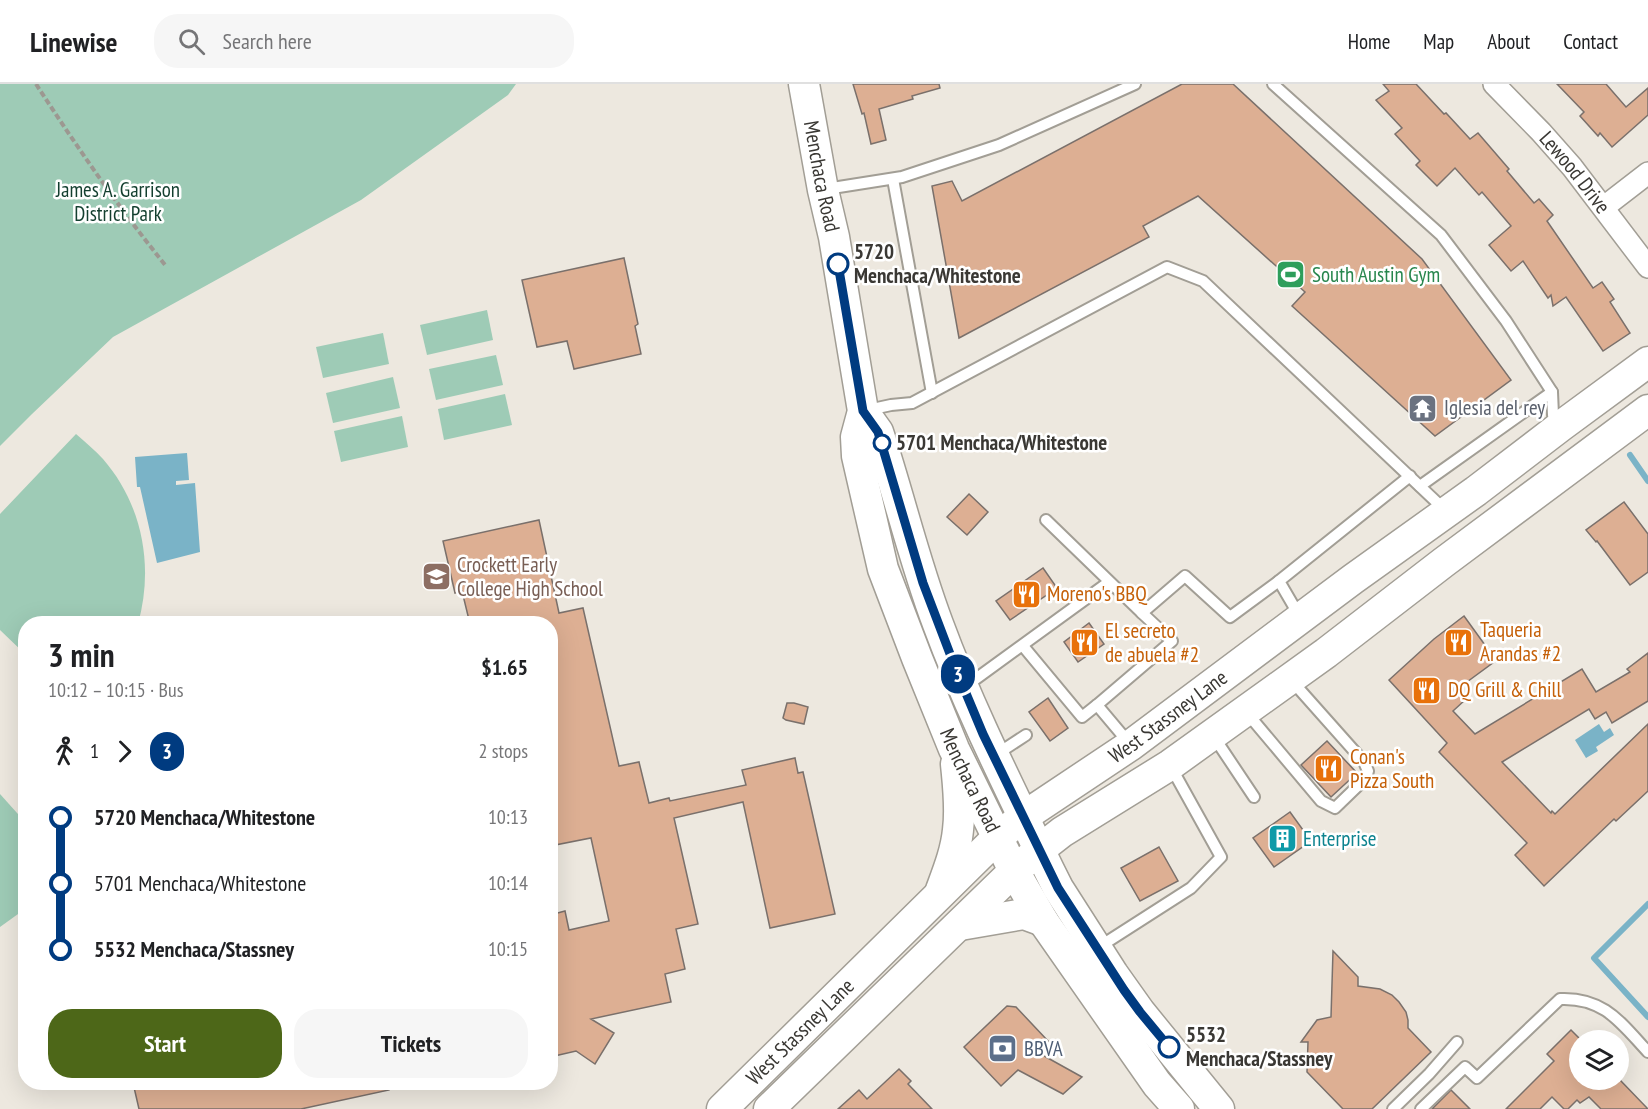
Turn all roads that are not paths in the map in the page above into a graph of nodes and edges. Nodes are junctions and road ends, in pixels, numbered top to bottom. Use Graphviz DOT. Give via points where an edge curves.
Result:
graph roads {
  1 [pos="804,84"];
  2 [pos="1135,84"];
  3 [pos="1273,84"];
  4 [pos="1494,84"];
  5 [pos="1648,173"];
  6 [pos="893,179"];
  7 [pos="823,190"];
  8 [pos="1604,207"];
  9 [pos="1648,267"];
  10 [pos="1648,362"];
  11 [pos="1552,392"];
  12 [pos="932,393"];
  13 [pos="1648,410"];
  14 [pos="863,411"];
  15 [pos="1561,426"];
  16 [pos="1410,476"];
  17 [pos="1420,486"];
  18 [pos="1476,490"];
  19 [pos="1447,511"];
  20 [pos="1046,520"];
  21 [pos="1498,522"];
  22 [pos="1279,581"];
  23 [pos="1109,582"];
  24 [pos="1142,613"];
  25 [pos="1301,618"];
  26 [pos="1274,639"];
  27 [pos="1023,646"];
  28 [pos="1290,678"];
  29 [pos="963,688"];
  30 [pos="1097,705"];
  31 [pos="1245,711"];
  32 [pos="1212,734"];
  33 [pos="1026,735"];
  34 [pos="1131,745"];
  35 [pos="954,749"];
  36 [pos="994,756"];
  37 [pos="1170,765"];
  38 [pos="1254,797"];
  39 [pos="1023,817"];
  40 [pos="998,837"];
  41 [pos="1039,850"];
  42 [pos="1014,871"];
  43 [pos="938,896"];
  44 [pos="1043,921"];
  45 [pos="960,925"];
  46 [pos="1096,948"];
  47 [pos="1457,1042"];
  48 [pos="1648,1052"];
  49 [pos="722,1109"];
  50 [pos="769,1109"];
  51 [pos="1179,1109"];
  52 [pos="1219,1109"];
  53 [pos="1393,1109"];
  54 [pos="1421,1109"];
  1 -- 7 [label="main road, Menchaca Road"];
  2 -- 6 [label="lane" via="999,145"];
  3 -- 11 [label="lane" via="1441,235 1506,321"];
  4 -- 8 [label="street, Lewood Drive"];
  5 -- 8 [label="street"];
  6 -- 7 [label="lane"];
  6 -- 12 [label="lane"];
  7 -- 14 [label="main road, Menchaca Road"];
  8 -- 9 [label="street, Lewood Drive"];
  10 -- 15 [label="main road, West Stassney Lane"];
  11 -- 15 [label="lane" via="1553,416"];
  11 -- 17 [label="lane"];
  12 -- 14 [label="lane" via="912,403"];
  12 -- 16 [label="lane" via="1167,267 1203,281"];
  13 -- 21 [label="main road, West Stassney Lane"];
  14 -- 29 [label="main road, Menchaca Road" via="878,432 923,583"];
  14 -- 35 [label="main road, Menchaca Road" via="856,437 857,456 883,568"];
  15 -- 18 [label="main road, West Stassney Lane"];
  16 -- 17 [label="lane"];
  16 -- 22 [label="lane"];
  17 -- 19 [label="lane"];
  18 -- 19 [label="main road, West Stassney Lane"];
  18 -- 21 [label="main road"];
  19 -- 25 [label="main road, West Stassney Lane"];
  20 -- 23 [label="lane"];
  21 -- 28 [label="main road, West Stassney Lane"];
  22 -- 24 [label="lane" via="1230,617 1185,576"];
  22 -- 25 [label="lane"];
  23 -- 24 [label="lane"];
  23 -- 27 [label="lane"];
  24 -- 30 [label="lane" via="1172,641"];
  25 -- 26 [label="main road, West Stassney Lane"];
  26 -- 28 [label="main road"];
  26 -- 34 [label="main road, West Stassney Lane"];
  27 -- 29 [label="lane"];
  27 -- 30 [label="lane" via="1082,717"];
  28 -- 31 [label="main road, West Stassney Lane"];
  28 -- 31 [label="lane" via="1368,771 1366,778 1335,808 1321,801"];
  29 -- 36 [label="main road, Menchaca Road"];
  30 -- 34 [label="lane"];
  31 -- 32 [label="main road, West Stassney Lane"];
  32 -- 37 [label="main road, West Stassney Lane"];
  32 -- 38 [label="lane"];
  33 -- 36 [label="lane"];
  34 -- 39 [label="main road, West Stassney Lane"];
  35 -- 40 [label="main road, Menchaca Road"];
  35 -- 43 [label="main road" via="958,832"];
  36 -- 39 [label="main road, Menchaca Road"];
  37 -- 41 [label="main road, West Stassney Lane"];
  37 -- 46 [label="lane" via="1221,857 1191,888"];
  39 -- 40 [label="main road, West Stassney Lane"];
  39 -- 41 [label="main road, Menchaca Road"];
  40 -- 42 [label="main road, Menchaca Road"];
  40 -- 43 [label="main road, West Stassney Lane"];
  41 -- 42 [label="main road, West Stassney Lane"];
  41 -- 46 [label="main road, Menchaca Road"];
  42 -- 44 [label="main road, Menchaca Road"];
  42 -- 45 [label="main road, West Stassney Lane"];
  43 -- 49 [label="main road, West Stassney Lane"];
  44 -- 45 [label="main road" via="1024,914"];
  44 -- 51 [label="main road, Menchaca Road" via="1157,1084"];
  45 -- 50 [label="main road, West Stassney Lane"];
  46 -- 52 [label="main road, Menchaca Road" via="1140,1012"];
  47 -- 53 [label="lane"];
  48 -- 54 [label="lane" via="1602,1008 1591,1002 1560,999 1477,1078 1465,1067"];
}
